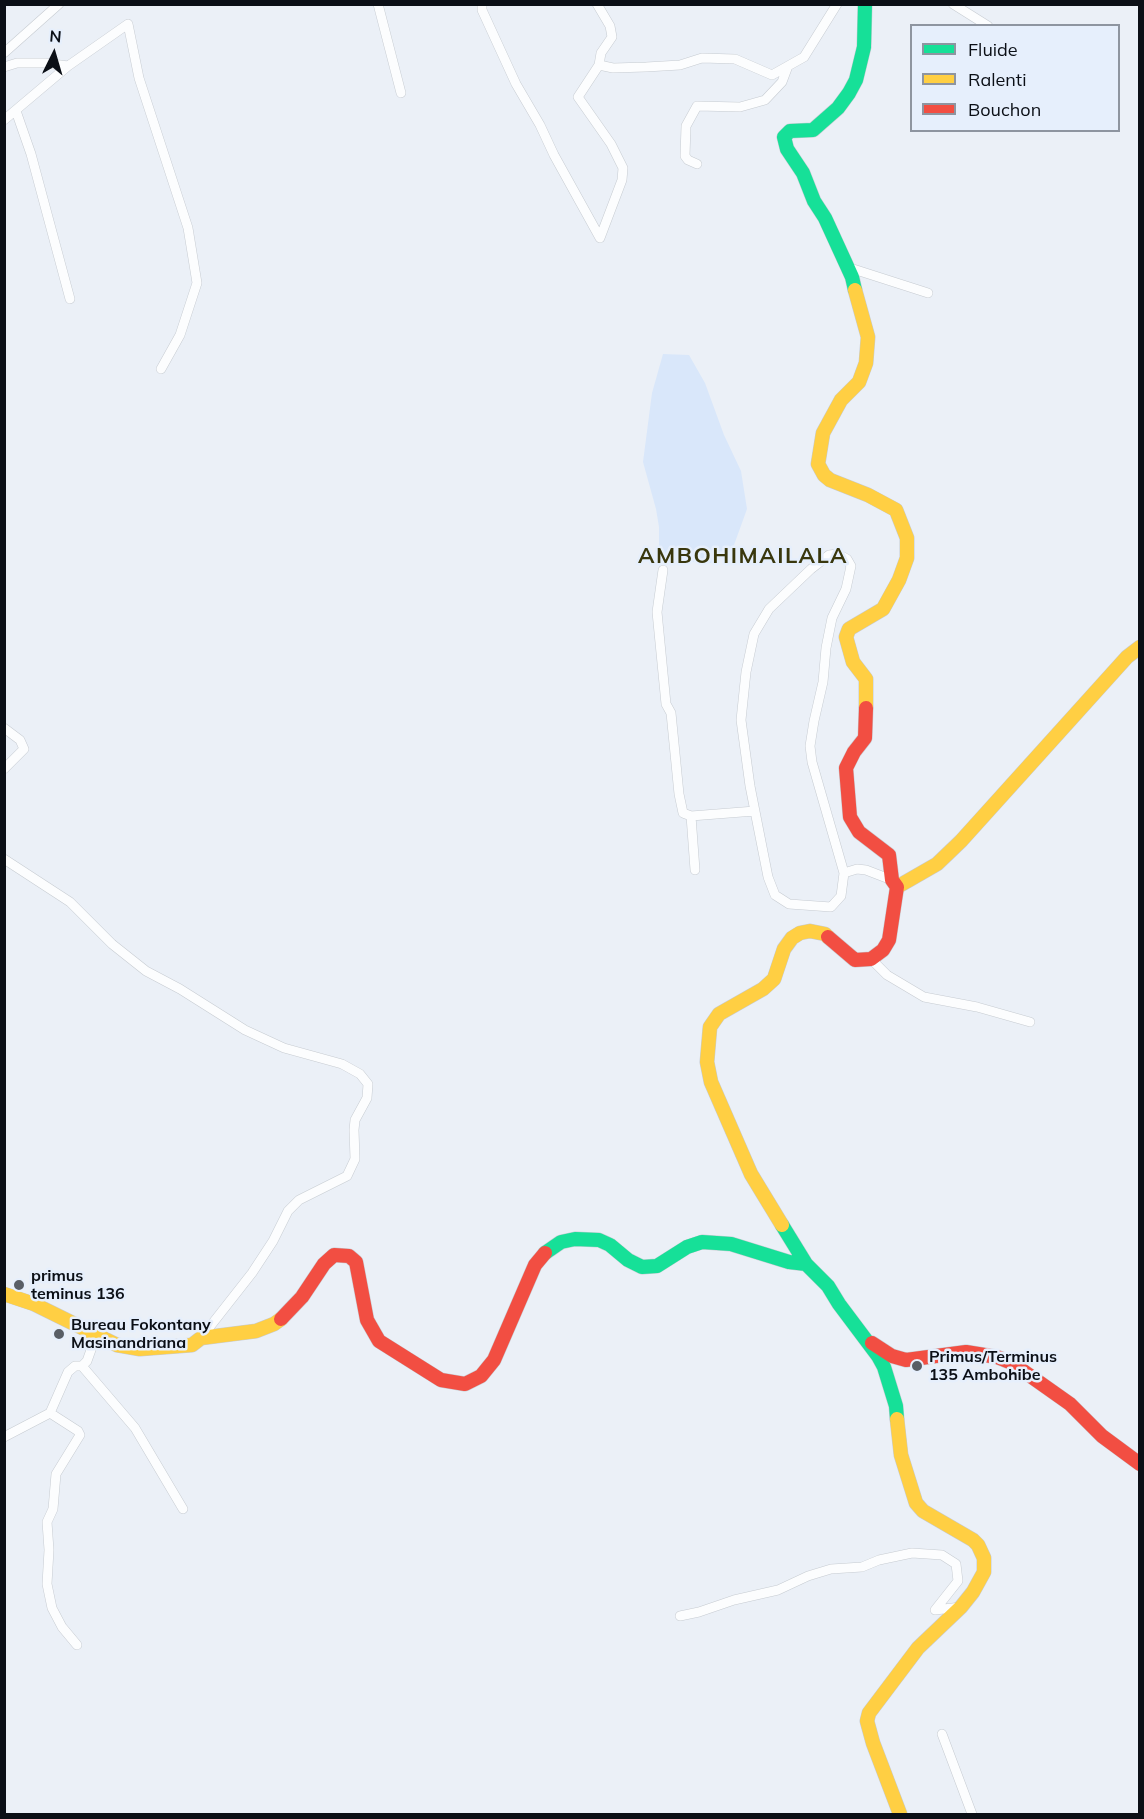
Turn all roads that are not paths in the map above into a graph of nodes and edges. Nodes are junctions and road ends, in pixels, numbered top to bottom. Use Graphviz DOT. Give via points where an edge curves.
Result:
graph roads {
  1 [pos="59,4"];
  2 [pos="378,4"];
  3 [pos="482,4"];
  4 [pos="597,4"];
  5 [pos="837,4"];
  6 [pos="864,4"];
  7 [pos="953,4"];
  8 [pos="985,24"];
  9 [pos="4,53"];
  10 [pos="599,65"];
  11 [pos="68,66"];
  12 [pos="788,66"];
  13 [pos="4,67"];
  14 [pos="400,93"];
  15 [pos="16,111"];
  16 [pos="4,120"];
  17 [pos="697,164"];
  18 [pos="847,267"];
  19 [pos="928,293"];
  20 [pos="70,299"];
  21 [pos="161,369"];
  22 [pos="663,570"];
  23 [pos="1138,651"];
  24 [pos="4,728"];
  25 [pos="4,770"];
  26 [pos="755,811"];
  27 [pos="691,816"];
  28 [pos="4,859"];
  29 [pos="695,870"];
  30 [pos="844,873"];
  31 [pos="894,883"];
  32 [pos="871,959"];
  33 [pos="1030,1022"];
  34 [pos="806,1263"];
  35 [pos="4,1294"];
  36 [pos="96,1336"];
  37 [pos="201,1338"];
  38 [pos="867,1340"];
  39 [pos="82,1366"];
  40 [pos="50,1413"];
  41 [pos="4,1437"];
  42 [pos="1140,1464"];
  43 [pos="183,1509"];
  44 [pos="961,1607"];
  45 [pos="680,1616"];
  46 [pos="77,1645"];
  47 [pos="942,1734"];
  48 [pos="900,1815"];
  49 [pos="972,1815"];
  1 -- 9 [label="street"];
  2 -- 14 [label="street"];
  3 -- 10 [label="street" via="516,84 600,238 623,168 578,96"];
  4 -- 10 [label="street" via="612,37 601,53"];
  5 -- 12 [label="street" via="804,57"];
  6 -- 18 [label="street" via="864,46 849,93 813,130 790,131 784,137"];
  7 -- 8 [label="street"];
  10 -- 12 [label="street" via="646,67 680,65 702,58 735,59 772,75"];
  11 -- 13 [label="street" via="17,63"];
  11 -- 15 [label="street"];
  11 -- 21 [label="street" via="128,24 139,78 188,228 197,283 180,335"];
  12 -- 17 [label="street" via="782,82 765,100 740,107 697,106 686,126 685,156"];
  15 -- 16 [label="street"];
  15 -- 20 [label="street"];
  18 -- 19 [label="street"];
  18 -- 31 [label="street" via="868,337 866,363 859,382 841,400 822,433 818,464 830,480 896,510 907,538 907,558 883,609 849,629 846,637 853,662 866,679 865,738 846,768 850,817 859,832 889,855"];
  22 -- 27 [label="street" via="657,612 666,704 671,713 683,813"];
  23 -- 31 [label="street" via="937,864"];
  24 -- 25 [label="street" via="20,740 24,749"];
  26 -- 27 [label="street"];
  26 -- 30 [label="street" via="775,895 789,904 831,907 841,896"];
  26 -- 30 [label="street" via="741,720 754,634 769,609 811,569 829,555 838,555 851,566 846,589 832,618 810,746"];
  27 -- 29 [label="street"];
  28 -- 37 [label="street" via="70,902 146,971 245,1030 284,1048 342,1064 360,1074 368,1084 367,1098 354,1130 355,1159 347,1176 299,1200 288,1211 252,1273"];
  30 -- 31 [label="street" via="866,870"];
  31 -- 32 [label="street" via="889,940"];
  32 -- 33 [label="street" via="887,975 924,997"];
  32 -- 34 [label="street" via="855,960 825,934 800,933 784,949 774,979 719,1014 710,1027 707,1062 711,1082 751,1174"];
  34 -- 37 [label="street" via="789,1262 731,1244 702,1242 657,1266 642,1267 599,1240 561,1242 536,1264 494,1360 481,1376 465,1384 441,1380 379,1341 366,1320 356,1262 349,1256 334,1255 324,1264 302,1297 274,1324 256,1331"];
  34 -- 38 [label="street"];
  35 -- 36 [label="street" via="34,1304"];
  36 -- 37 [label="street" via="140,1349 192,1345"];
  36 -- 39 [label="street"];
  38 -- 42 [label="street" via="906,1360 966,1352 1005,1360 1063,1399 1102,1436"];
  38 -- 44 [label="street" via="893,1391 901,1455 916,1503 973,1540 982,1551 985,1565 980,1583"];
  39 -- 40 [label="street" via="68,1372"];
  39 -- 43 [label="street" via="135,1428"];
  40 -- 41 [label="street"];
  40 -- 46 [label="street" via="80,1435 56,1474 53,1509 47,1522 47,1584 52,1608"];
  44 -- 45 [label="street" via="935,1610 958,1581 956,1564 942,1555 912,1553 862,1567 831,1569 778,1590"];
  44 -- 48 [label="street" via="918,1648 868,1717 873,1743"];
  47 -- 49 [label="street"];
}
